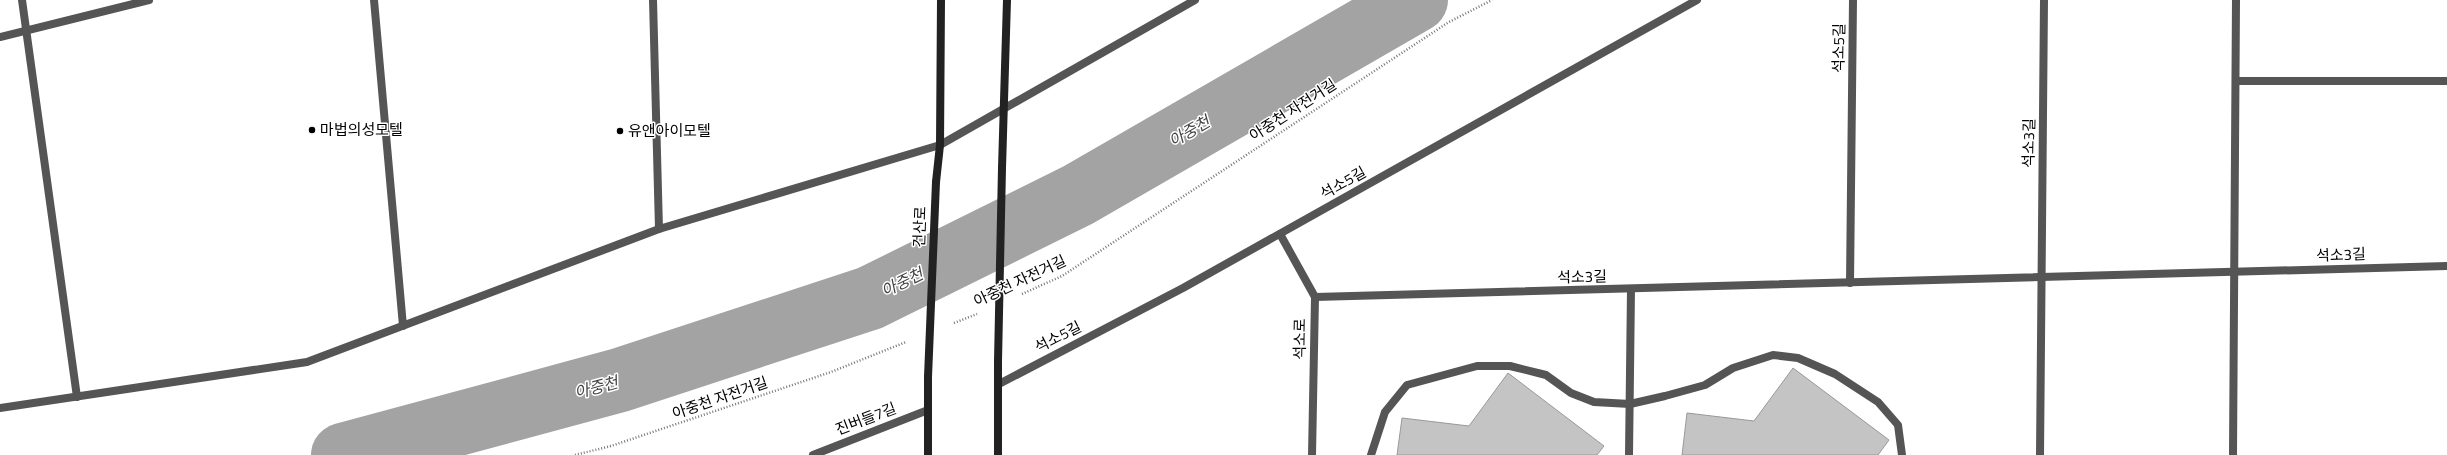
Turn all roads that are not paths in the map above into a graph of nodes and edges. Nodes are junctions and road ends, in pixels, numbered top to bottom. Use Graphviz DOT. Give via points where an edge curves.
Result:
graph roads {
  1 [pos="22,0"];
  2 [pos="149,0"];
  3 [pos="374,0"];
  4 [pos="653,0"];
  5 [pos="941,0"];
  6 [pos="1007,0"];
  7 [pos="1195,0"];
  8 [pos="1697,0"];
  9 [pos="1853,0"];
  10 [pos="2044,0"];
  11 [pos="2236,0"];
  12 [pos="26,31"];
  13 [pos="0,37"];
  14 [pos="2447,81"];
  15 [pos="2236,82"];
  16 [pos="1005,108"];
  17 [pos="940,145"];
  18 [pos="659,229"];
  19 [pos="1280,234"];
  20 [pos="2447,266"];
  21 [pos="2235,272"];
  22 [pos="2041,278"];
  23 [pos="1850,283"];
  24 [pos="1631,289"];
  25 [pos="1315,297"];
  26 [pos="403,326"];
  27 [pos="999,384"];
  28 [pos="77,396"];
  29 [pos="1630,404"];
  30 [pos="0,408"];
  31 [pos="928,410"];
  32 [pos="813,455"];
  33 [pos="928,455"];
  34 [pos="998,455"];
  35 [pos="1312,455"];
  36 [pos="1371,455"];
  37 [pos="1629,455"];
  38 [pos="1902,455"];
  39 [pos="2040,455"];
  40 [pos="2233,455"];
  1 -- 12 [label="street"];
  2 -- 12 [label="street"];
  3 -- 26 [label="street"];
  4 -- 18 [label="street"];
  5 -- 17 [label="street, 건산로"];
  6 -- 16 [label="street"];
  7 -- 16 [label="street"];
  8 -- 19 [label="street, 석소5길"];
  9 -- 23 [label="street, 석소5길"];
  10 -- 22 [label="street, 석소3길"];
  11 -- 15 [label="street"];
  12 -- 13 [label="street"];
  12 -- 28 [label="street"];
  14 -- 15 [label="street"];
  15 -- 21 [label="street"];
  16 -- 17 [label="street"];
  16 -- 27 [label="street, bridge"];
  17 -- 18 [label="street"];
  17 -- 31 [label="street, 건산로, bridge" via="936,182"];
  18 -- 26 [label="street"];
  19 -- 25 [label="street, 석소로"];
  19 -- 27 [label="street, 석소5길"];
  20 -- 21 [label="street, 석소3길"];
  21 -- 22 [label="street, 석소3길"];
  21 -- 40 [label="street"];
  22 -- 23 [label="street, 석소3길"];
  22 -- 39 [label="street, 석소3길"];
  23 -- 24 [label="street, 석소3길"];
  24 -- 25 [label="street, 석소3길"];
  24 -- 29 [label="street"];
  25 -- 35 [label="street, 석소로"];
  26 -- 28 [label="street" via="307,362"];
  27 -- 34 [label="street"];
  28 -- 30 [label="street"];
  29 -- 36 [label="street" via="1594,402 1571,393 1546,375 1510,366 1477,366 1407,385 1385,412"];
  29 -- 37 [label="street"];
  29 -- 38 [label="street" via="1705,385 1733,368 1773,355 1798,358 1835,374 1878,402 1898,425"];
  31 -- 32 [label="street, 진버들7길"];
  31 -- 33 [label="street, 건산로"];
}
